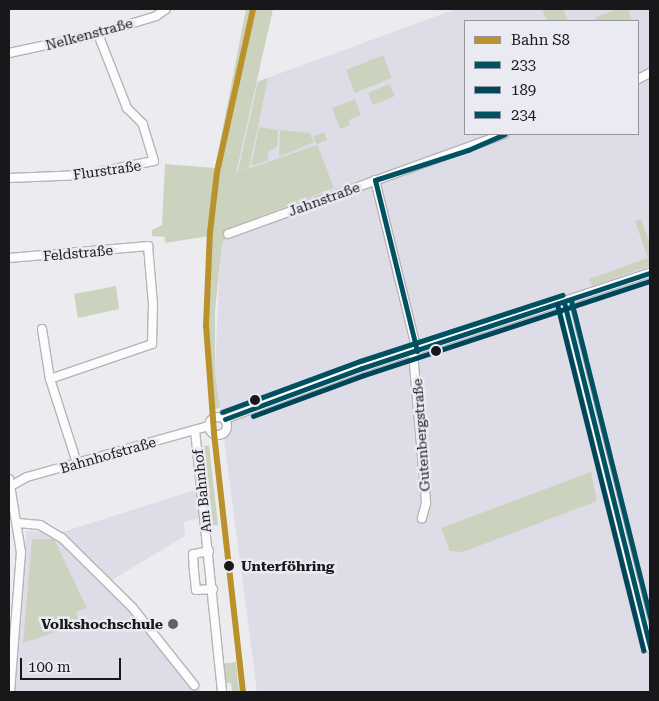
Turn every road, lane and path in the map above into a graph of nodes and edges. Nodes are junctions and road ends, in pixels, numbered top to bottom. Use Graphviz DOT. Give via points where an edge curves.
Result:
graph roads {
  1 [pos="166,9"];
  2 [pos="98,34"];
  3 [pos="9,53"];
  4 [pos="502,135"];
  5 [pos="9,178"];
  6 [pos="374,180"];
  7 [pos="228,234"];
  8 [pos="9,258"];
  9 [pos="650,273"];
  10 [pos="564,302"];
  11 [pos="42,329"];
  12 [pos="415,352"];
  13 [pos="50,379"];
  14 [pos="225,419"];
  15 [pos="209,426"];
  16 [pos="195,430"];
  17 [pos="77,463"];
  18 [pos="10,484"];
  19 [pos="422,518"];
  20 [pos="18,523"];
  21 [pos="208,551"];
  22 [pos="212,589"];
  23 [pos="650,648"];
  24 [pos="11,659"];
  25 [pos="194,685"];
  26 [pos="10,692"];
  27 [pos="222,692"];
  1 -- 2 [label="street, Nelkenstraße" via="156,16"];
  2 -- 3 [label="street, Nelkenstraße"];
  2 -- 5 [label="street, Flurstraße" via="127,108 143,124 154,161 83,175"];
  4 -- 6 [label="street, Jahnstraße"];
  6 -- 7 [label="street, Jahnstraße"];
  6 -- 12 [label="street, Gutenbergstraße"];
  8 -- 13 [label="street, Feldstraße" via="148,246 153,304 152,344"];
  9 -- 10 [label="street"];
  10 -- 12 [label="street"];
  10 -- 23 [label="street"];
  11 -- 13 [label="street"];
  12 -- 14 [label="street"];
  12 -- 19 [label="street, Gutenbergstraße" via="426,503"];
  13 -- 17 [label="street"];
  14 -- 15 [label="street" via="216,417"];
  14 -- 15 [label="street" via="228,428 222,435 213,434"];
  15 -- 16 [label="street, Bahnhofstraße"];
  16 -- 17 [label="street, Bahnhofstraße"];
  16 -- 21 [label="street, Am Bahnhof"];
  17 -- 18 [label="street, Bahnhofstraße"];
  18 -- 20 [label="street"];
  20 -- 24 [label="street" via="21,552"];
  20 -- 25 [label="street" via="40,525 62,538 125,600"];
  21 -- 22 [label="street, Am Bahnhof"];
  21 -- 22 [label="street, Am Bahnhof" via="193,554 196,590"];
  22 -- 27 [label="street, Am Bahnhof"];
  24 -- 26 [label="street"];
}
